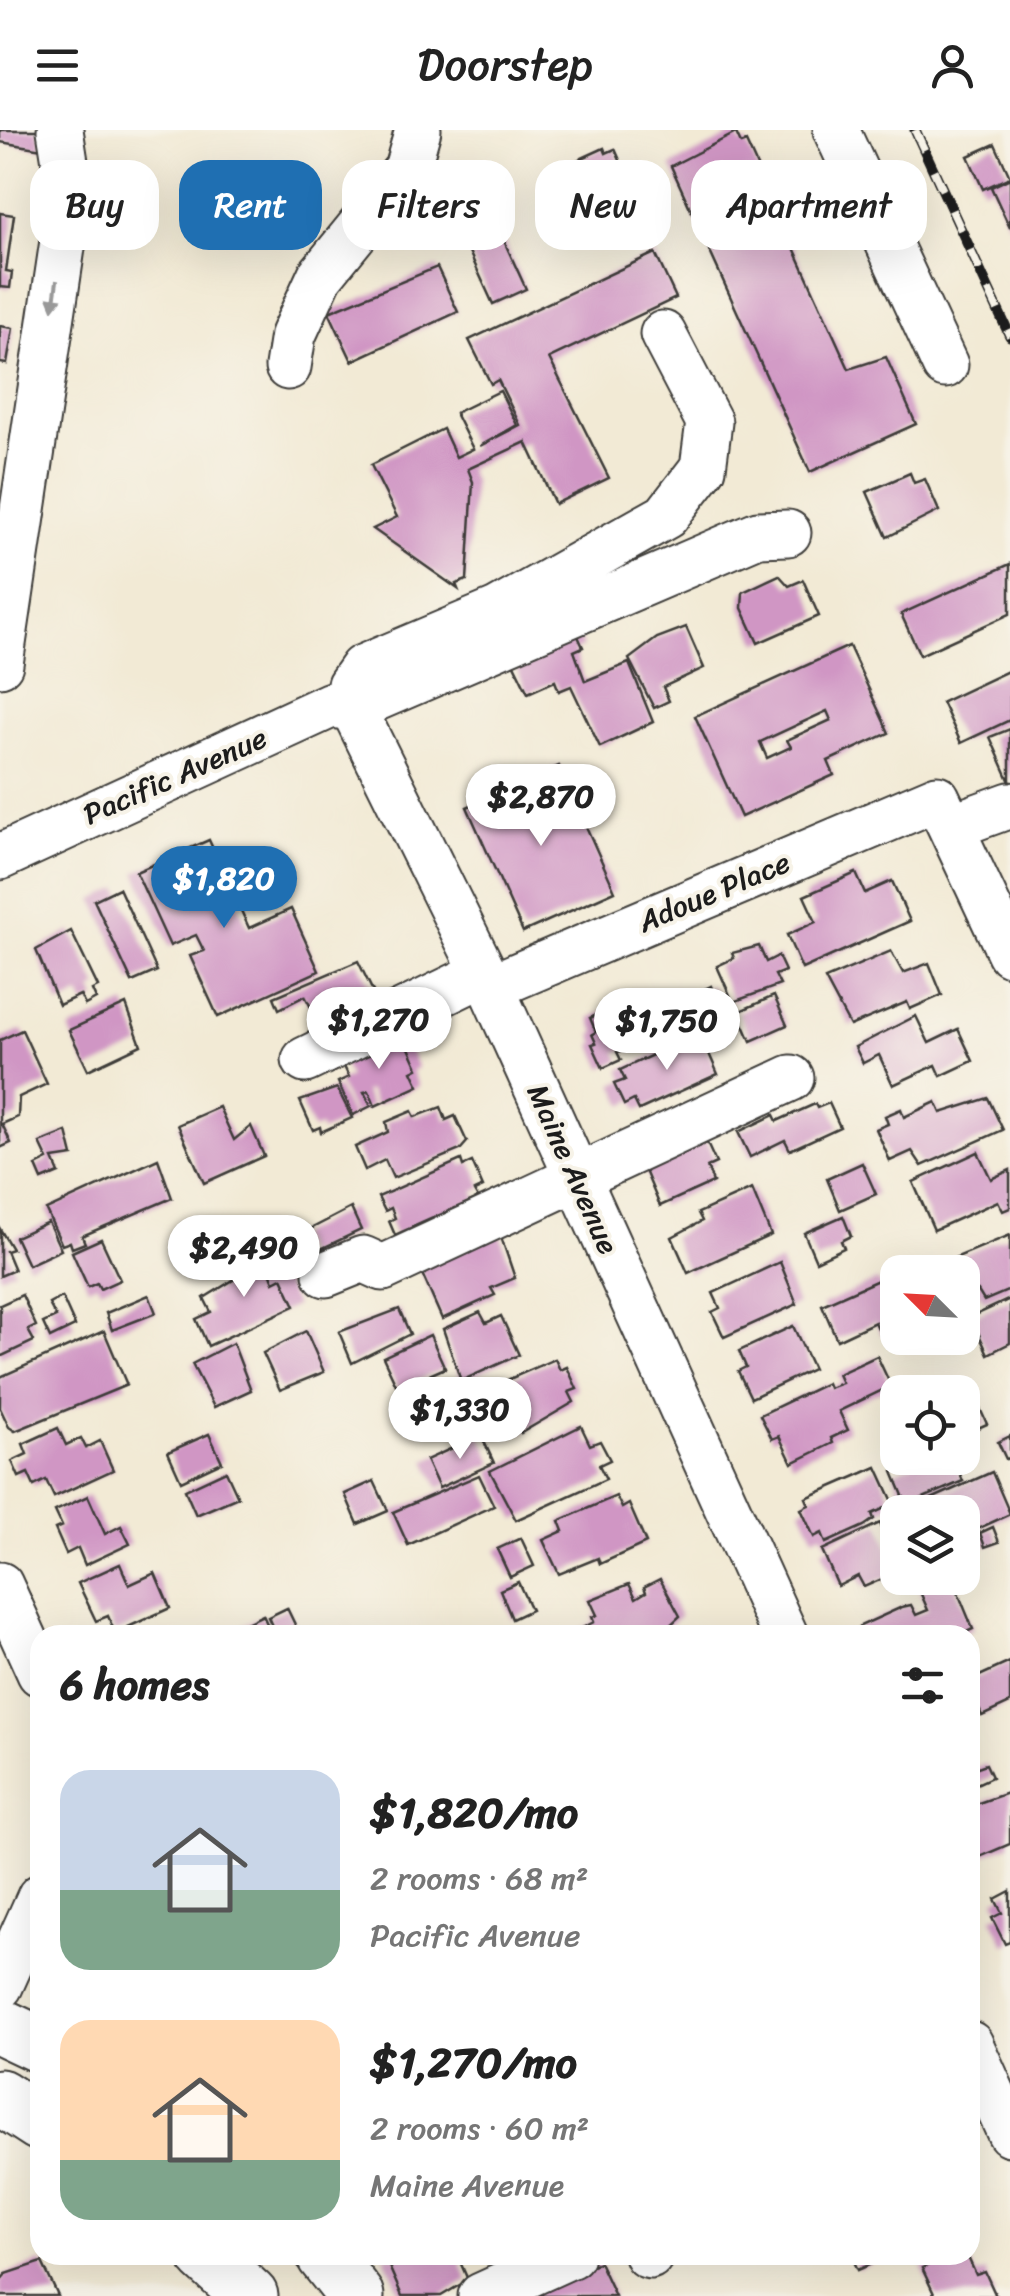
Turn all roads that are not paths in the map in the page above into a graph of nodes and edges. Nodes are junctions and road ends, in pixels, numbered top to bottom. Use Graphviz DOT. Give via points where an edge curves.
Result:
graph roads {
  1 [pos="60,130"];
  2 [pos="418,130"];
  3 [pos="836,130"];
  4 [pos="663,334"];
  5 [pos="944,365"];
  6 [pos="288,366"];
  7 [pos="788,533"];
  8 [pos="0,664"];
  9 [pos="353,708"];
  10 [pos="1010,805"];
  11 [pos="944,812"];
  12 [pos="0,857"];
  13 [pos="1010,953"];
  14 [pos="488,980"];
  15 [pos="306,1060"];
  16 [pos="791,1078"];
  17 [pos="578,1180"];
  18 [pos="326,1274"];
  19 [pos="2,1593"];
  20 [pos="780,1625"];
  21 [pos="30,1651"];
  22 [pos="30,1919"];
  23 [pos="0,1986"];
  24 [pos="0,2026"];
  25 [pos="30,2040"];
  26 [pos="980,2066"];
  27 [pos="0,2097"];
  28 [pos="30,2116"];
  29 [pos="1010,2133"];
  30 [pos="217,2265"];
  31 [pos="332,2265"];
  32 [pos="549,2265"];
  33 [pos="250,2296"];
  34 [pos="356,2296"];
  35 [pos="481,2296"];
  1 -- 8 [label="street, one-way" via="70,194"];
  2 -- 6 [label="street" via="407,169 320,276 293,335"];
  3 -- 5 [label="street"];
  4 -- 9 [label="street" via="709,422 702,468 666,516 497,611 362,668 350,685"];
  7 -- 9 [label="street, Pacific Avenue" via="758,534 695,558"];
  9 -- 12 [label="street, Pacific Avenue" via="331,706"];
  9 -- 14 [label="street, Maine Avenue"];
  10 -- 11 [label="street, Adoue Place"];
  11 -- 13 [label="street"];
  11 -- 14 [label="street, Adoue Place"];
  14 -- 15 [label="street, Adoue Place"];
  14 -- 17 [label="street, Maine Avenue"];
  16 -- 17 [label="street"];
  17 -- 18 [label="street" via="382,1268 363,1259"];
  17 -- 20 [label="street, Maine Avenue"];
  19 -- 21 [label="street"];
  22 -- 23 [label="street"];
  24 -- 25 [label="main road"];
  26 -- 29 [label="street"];
  27 -- 28 [label="main road"];
  30 -- 33 [label="main road"];
  31 -- 34 [label="main road"];
  32 -- 35 [label="street"];
}
